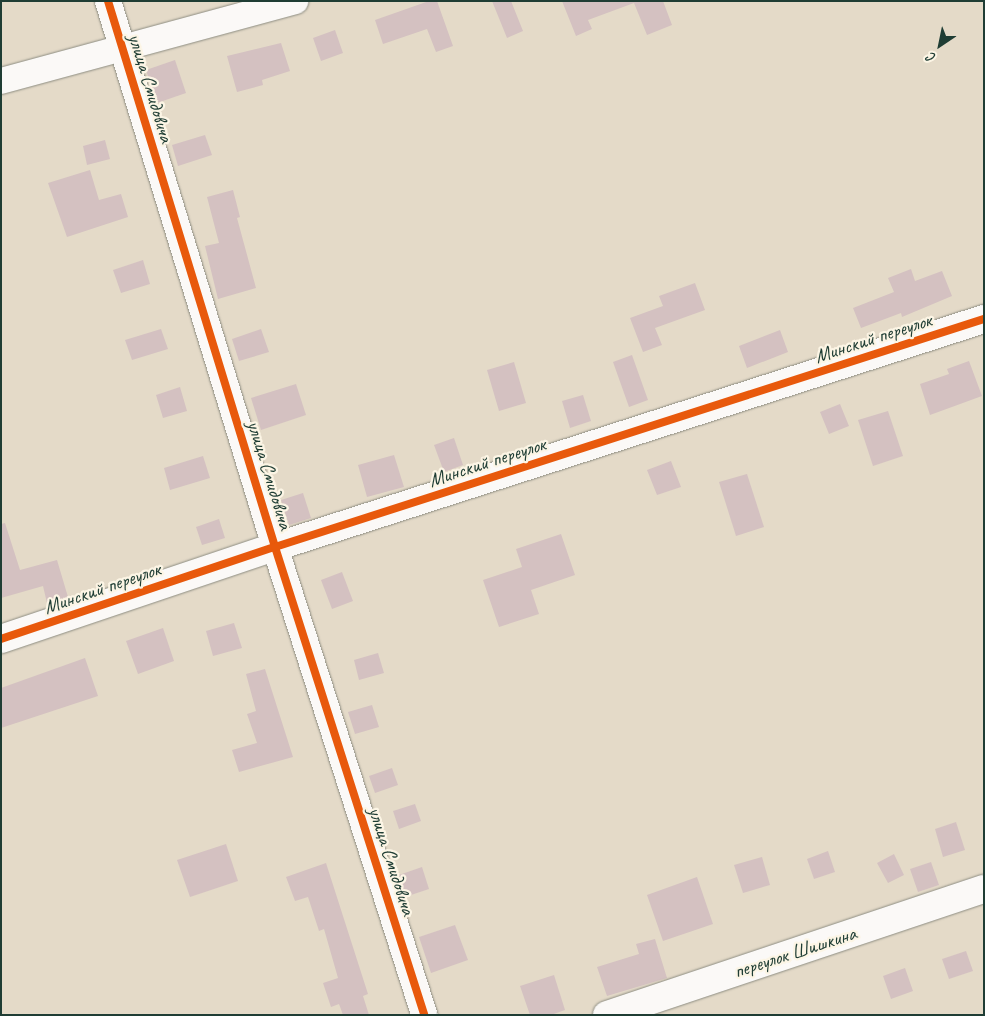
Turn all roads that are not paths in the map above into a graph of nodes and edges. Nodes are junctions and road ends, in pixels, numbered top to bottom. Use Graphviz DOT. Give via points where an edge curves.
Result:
graph roads {
  1 [pos="108,1"];
  2 [pos="295,1"];
  3 [pos="122,47"];
  4 [pos="1,80"];
  5 [pos="984,319"];
  6 [pos="275,547"];
  7 [pos="1,638"];
  8 [pos="984,889"];
  9 [pos="424,1015"];
  10 [pos="607,1015"];
  1 -- 3 [label="street, улица Смидовича"];
  2 -- 3 [label="street"];
  3 -- 4 [label="street"];
  3 -- 6 [label="street, улица Смидовича"];
  5 -- 6 [label="street, Минский переулок"];
  6 -- 7 [label="street, Минский переулок"];
  6 -- 9 [label="street, улица Смидовича"];
  8 -- 10 [label="street, переулок Шишкина"];
}
